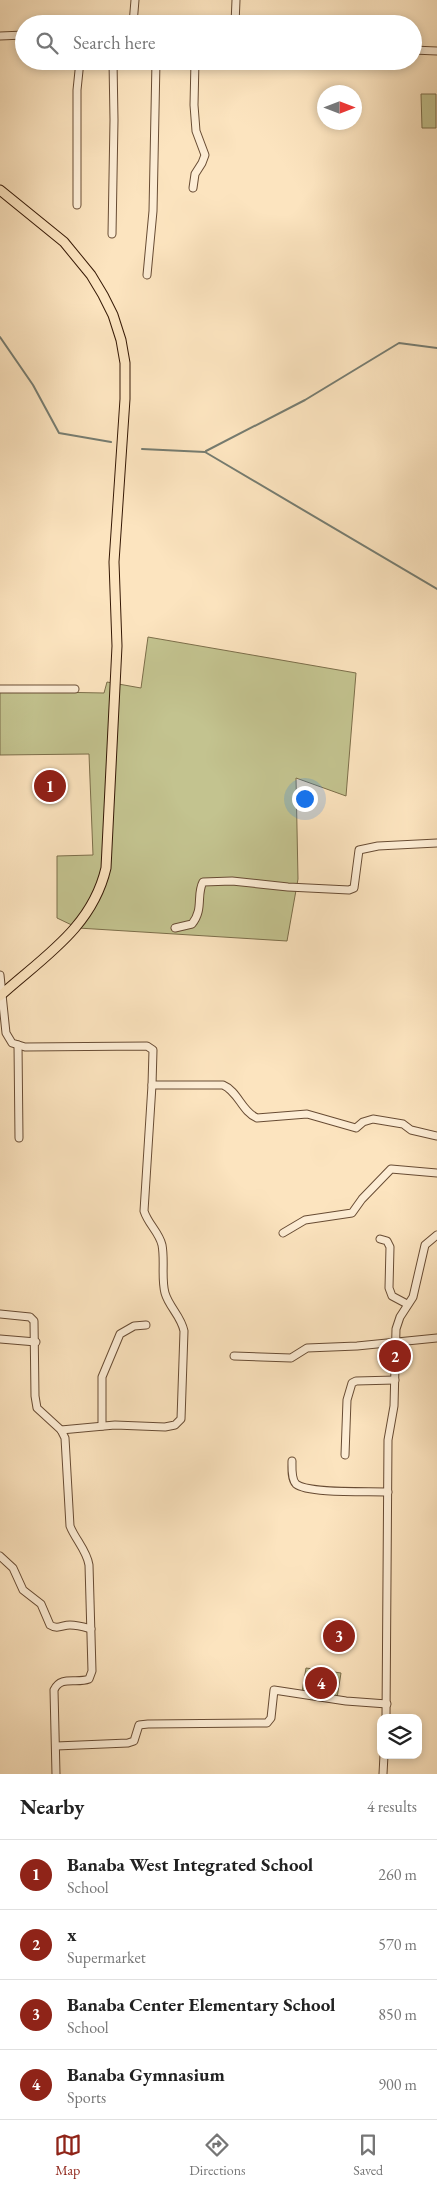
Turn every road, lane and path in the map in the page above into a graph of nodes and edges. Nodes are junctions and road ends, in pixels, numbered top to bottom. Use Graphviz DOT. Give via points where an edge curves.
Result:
graph roads {
  1 [pos="135,0"];
  2 [pos="236,0"];
  3 [pos="134,15"];
  4 [pos="235,15"];
  5 [pos="15,35"];
  6 [pos="0,36"];
  7 [pos="422,50"];
  8 [pos="437,50"];
  9 [pos="79,70"];
  10 [pos="113,70"];
  11 [pos="156,70"];
  12 [pos="195,70"];
  13 [pos="193,188"];
  14 [pos="0,190"];
  15 [pos="77,205"];
  16 [pos="112,234"];
  17 [pos="147,275"];
  18 [pos="0,689"];
  19 [pos="75,689"];
  20 [pos="437,843"];
  21 [pos="175,928"];
  22 [pos="0,975"];
  23 [pos="1,995"];
  24 [pos="18,1045"];
  25 [pos="152,1085"];
  26 [pos="437,1136"];
  27 [pos="20,1138"];
  28 [pos="437,1173"];
  29 [pos="284,1233"];
  30 [pos="437,1235"];
  31 [pos="380,1239"];
  32 [pos="407,1304"];
  33 [pos="0,1314"];
  34 [pos="146,1324"];
  35 [pos="437,1338"];
  36 [pos="0,1339"];
  37 [pos="36,1342"];
  38 [pos="396,1342"];
  39 [pos="234,1356"];
  40 [pos="395,1380"];
  41 [pos="102,1426"];
  42 [pos="60,1430"];
  43 [pos="346,1455"];
  44 [pos="292,1461"];
  45 [pos="388,1492"];
  46 [pos="0,1556"];
  47 [pos="91,1629"];
  48 [pos="387,1704"];
  49 [pos="386,1714"];
  50 [pos="56,1746"];
  51 [pos="384,1759"];
  52 [pos="56,1774"];
  53 [pos="383,1774"];
  1 -- 3 [label="street"];
  2 -- 4 [label="street"];
  5 -- 6 [label="street"];
  7 -- 8 [label="street"];
  9 -- 15 [label="street"];
  10 -- 16 [label="street"];
  11 -- 17 [label="street" via="153,211"];
  12 -- 13 [label="street" via="196,130 205,155 195,174"];
  14 -- 23 [label="main road" via="64,242 86,269 113,315 125,363 114,562 116,646 106,868 95,901 79,925"];
  18 -- 19 [label="street"];
  20 -- 21 [label="street" via="359,850 354,888 349,890 232,880 203,882 196,919 192,924"];
  22 -- 23 [label="street"];
  23 -- 24 [label="street" via="6,1033 12,1043"];
  24 -- 25 [label="street" via="147,1046 153,1050"];
  24 -- 27 [label="street"];
  25 -- 26 [label="street" via="223,1085 230,1088 251,1116 257,1118 307,1114 356,1128 373,1119 402,1124 411,1130"];
  25 -- 41 [label="street" via="144,1211 162,1245 165,1293 182,1321 184,1331 181,1420 165,1427"];
  28 -- 29 [label="street" via="391,1169 352,1213 305,1220"];
  30 -- 32 [label="street" via="425,1245 415,1290"];
  31 -- 32 [label="street" via="388,1241 390,1247 388,1288 392,1296"];
  32 -- 38 [label="street" via="396,1329"];
  33 -- 37 [label="street" via="30,1317 34,1321"];
  34 -- 41 [label="street" via="120,1334 102,1377"];
  35 -- 38 [label="street"];
  36 -- 37 [label="street"];
  37 -- 42 [label="street" via="35,1396 38,1408"];
  38 -- 39 [label="street" via="307,1348 292,1358"];
  38 -- 40 [label="street"];
  40 -- 43 [label="street" via="352,1383 347,1400"];
  40 -- 45 [label="street" via="388,1440"];
  41 -- 42 [label="street"];
  42 -- 47 [label="street" via="67,1445 70,1526 88,1558"];
  44 -- 45 [label="street" via="294,1481 312,1490"];
  45 -- 48 [label="street"];
  46 -- 47 [label="street" via="12,1568 23,1590 41,1604 50,1625 58,1628 77,1625"];
  47 -- 50 [label="street" via="91,1676 85,1680 62,1681 54,1690"];
  48 -- 49 [label="street"];
  48 -- 50 [label="street" via="274,1690 267,1723 148,1724 139,1725 134,1741 128,1743"];
  50 -- 52 [label="street"];
  51 -- 53 [label="street"];
}
